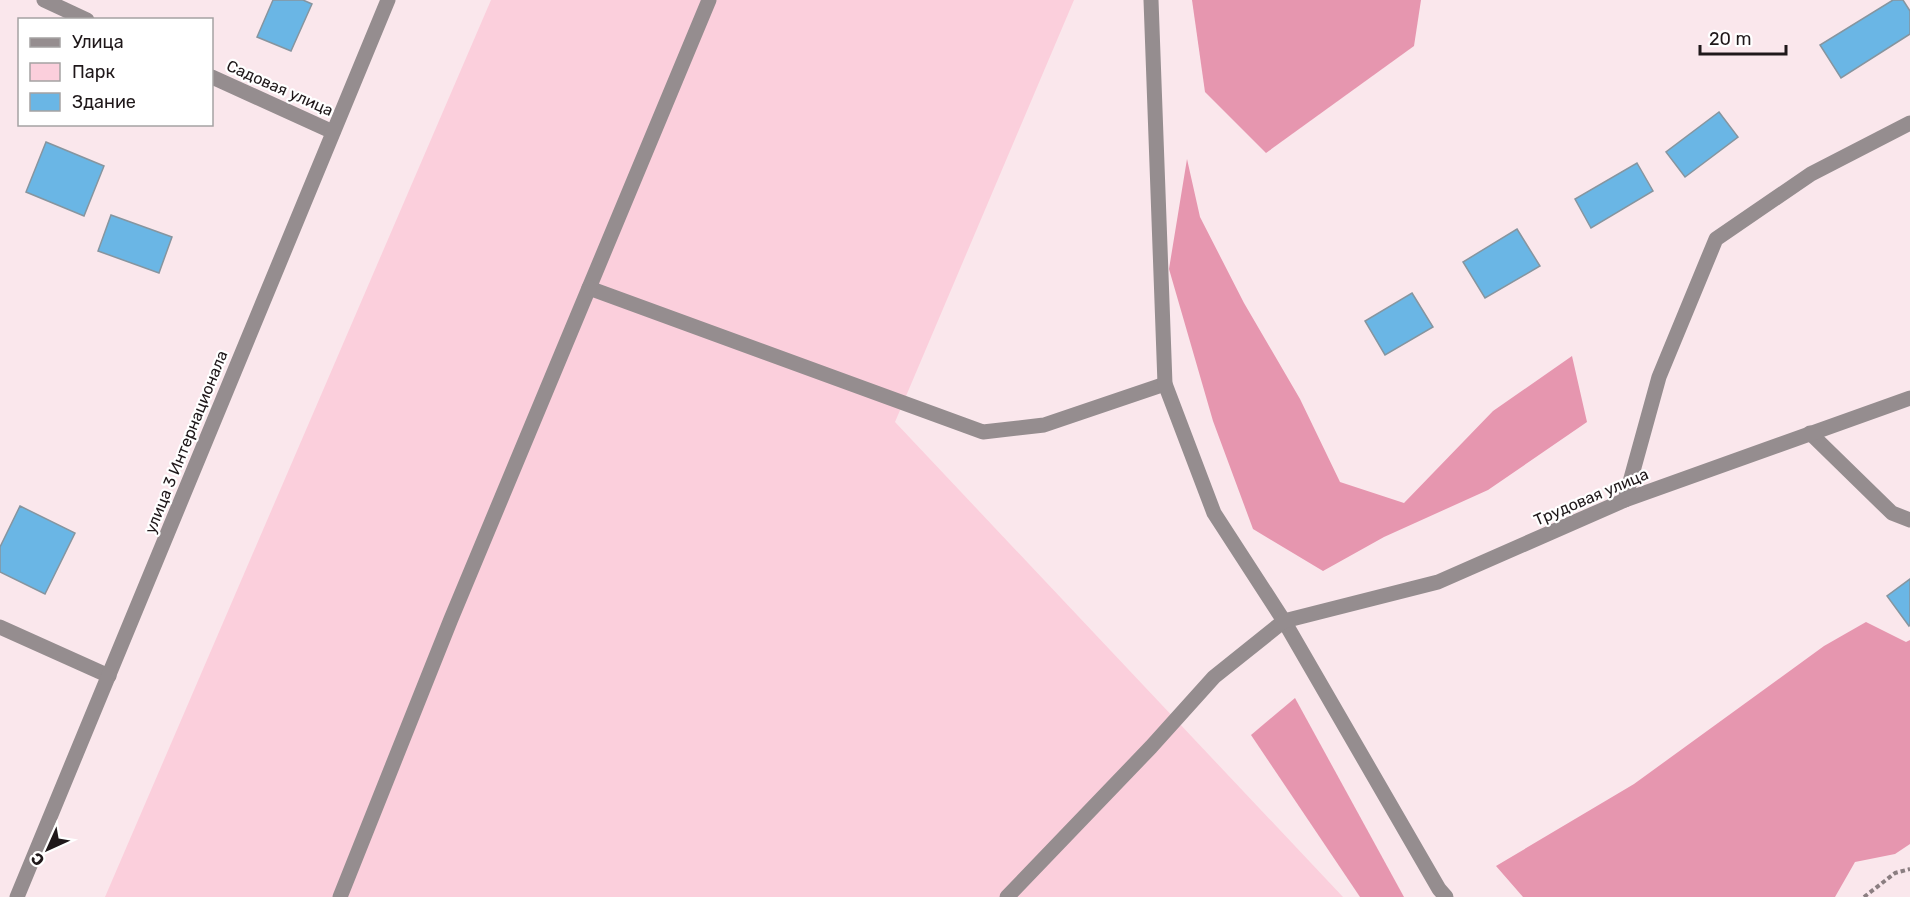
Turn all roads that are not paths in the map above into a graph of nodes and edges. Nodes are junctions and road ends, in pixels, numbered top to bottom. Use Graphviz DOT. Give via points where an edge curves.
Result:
graph roads {
  1 [pos="44,0"];
  2 [pos="388,0"];
  3 [pos="709,0"];
  4 [pos="1151,0"];
  5 [pos="83,18"];
  6 [pos="213,77"];
  7 [pos="1910,123"];
  8 [pos="333,132"];
  9 [pos="589,288"];
  10 [pos="1165,384"];
  11 [pos="1910,398"];
  12 [pos="1810,433"];
  13 [pos="1625,500"];
  14 [pos="1910,520"];
  15 [pos="1284,621"];
  16 [pos="0,627"];
  17 [pos="108,676"];
  18 [pos="17,897"];
  19 [pos="340,897"];
  20 [pos="1007,897"];
  21 [pos="1446,897"];
  1 -- 5 [label="street"];
  2 -- 8 [label="street, улица 3 Интернационала"];
  3 -- 9 [label="street"];
  4 -- 10 [label="street"];
  6 -- 8 [label="street, Садовая улица"];
  7 -- 13 [label="street" via="1811,174 1716,239 1659,377"];
  8 -- 17 [label="street, улица 3 Интернационала"];
  9 -- 10 [label="street" via="982,432 1044,425"];
  9 -- 19 [label="street"];
  10 -- 15 [label="street" via="1214,513"];
  11 -- 12 [label="street, Трудовая улица"];
  12 -- 13 [label="street, Трудовая улица"];
  12 -- 14 [label="street" via="1892,513"];
  13 -- 15 [label="street, Трудовая улица" via="1438,582"];
  15 -- 20 [label="street" via="1214,677"];
  15 -- 21 [label="street"];
  16 -- 17 [label="street"];
  17 -- 18 [label="street, улица 3 Интернационала"];
}
